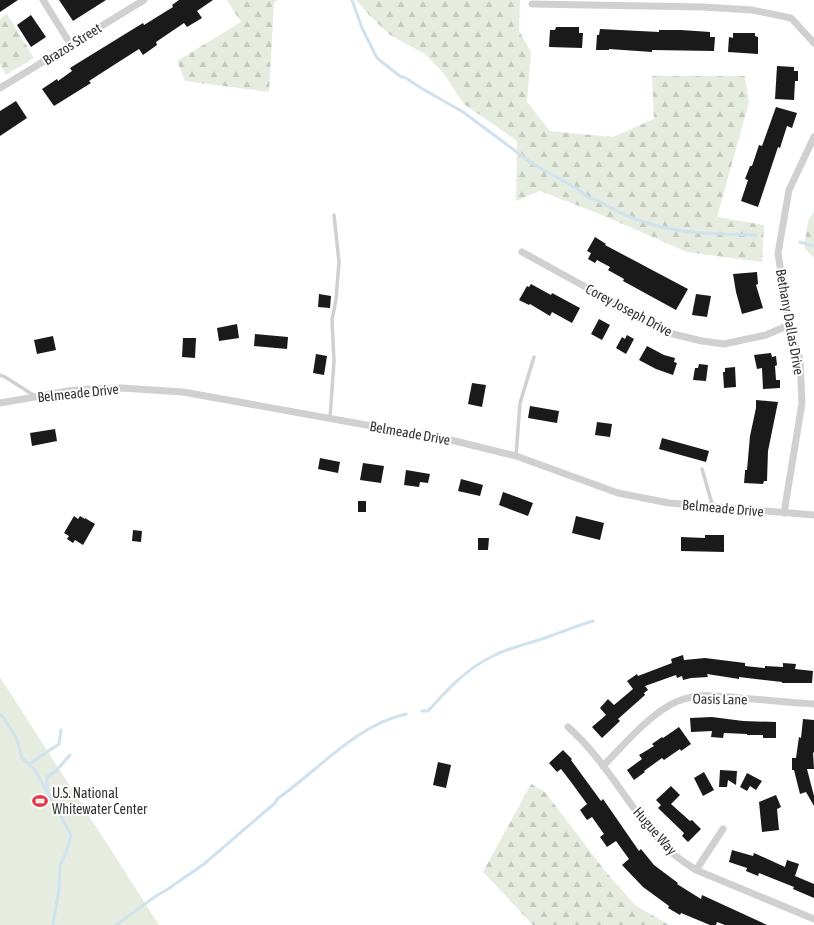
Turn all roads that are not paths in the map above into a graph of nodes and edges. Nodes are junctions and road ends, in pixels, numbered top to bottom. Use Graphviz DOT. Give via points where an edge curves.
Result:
graph roads {
  1 [pos="43,0"];
  2 [pos="144,0"];
  3 [pos="532,4"];
  4 [pos="703,4"];
  5 [pos="814,43"];
  6 [pos="71,45"];
  7 [pos="0,88"];
  8 [pos="814,137"];
  9 [pos="334,215"];
  10 [pos="522,252"];
  11 [pos="789,326"];
  12 [pos="534,357"];
  13 [pos="0,375"];
  14 [pos="36,396"];
  15 [pos="0,403"];
  16 [pos="330,418"];
  17 [pos="516,456"];
  18 [pos="702,469"];
  19 [pos="713,508"];
  20 [pos="784,513"];
  21 [pos="814,515"];
  22 [pos="814,704"];
  23 [pos="568,727"];
  24 [pos="603,766"];
  25 [pos="723,829"];
  26 [pos="696,870"];
  27 [pos="814,919"];
  1 -- 6 [label="street"];
  2 -- 6 [label="street, Brazos Street"];
  3 -- 4 [label="street"];
  4 -- 5 [label="street" via="791,18"];
  6 -- 7 [label="street, Brazos Street"];
  8 -- 11 [label="street, Bethany Dallas Drive" via="789,190 778,253"];
  9 -- 16 [label="lane" via="339,262 332,320 334,361"];
  10 -- 11 [label="street, Corey Joseph Drive" via="669,333 702,342 724,344 766,335"];
  11 -- 20 [label="street, Bethany Dallas Drive" via="800,360 802,403"];
  12 -- 17 [label="lane" via="520,403"];
  13 -- 14 [label="lane"];
  14 -- 15 [label="street, Belmeade Drive"];
  14 -- 16 [label="street, Belmeade Drive" via="88,389 122,388 183,392"];
  16 -- 17 [label="street, Belmeade Drive" via="455,441"];
  17 -- 19 [label="street, Belmeade Drive" via="618,493"];
  18 -- 19 [label="lane"];
  19 -- 20 [label="street, Belmeade Drive"];
  20 -- 21 [label="street, Belmeade Drive"];
  22 -- 24 [label="street, Oasis Lane" via="718,696 684,698 657,713"];
  23 -- 24 [label="street, Hugue Way"];
  24 -- 26 [label="street, Hugue Way" via="659,839 670,851"];
  25 -- 26 [label="street"];
  26 -- 27 [label="street, Hugue Way"];
}
